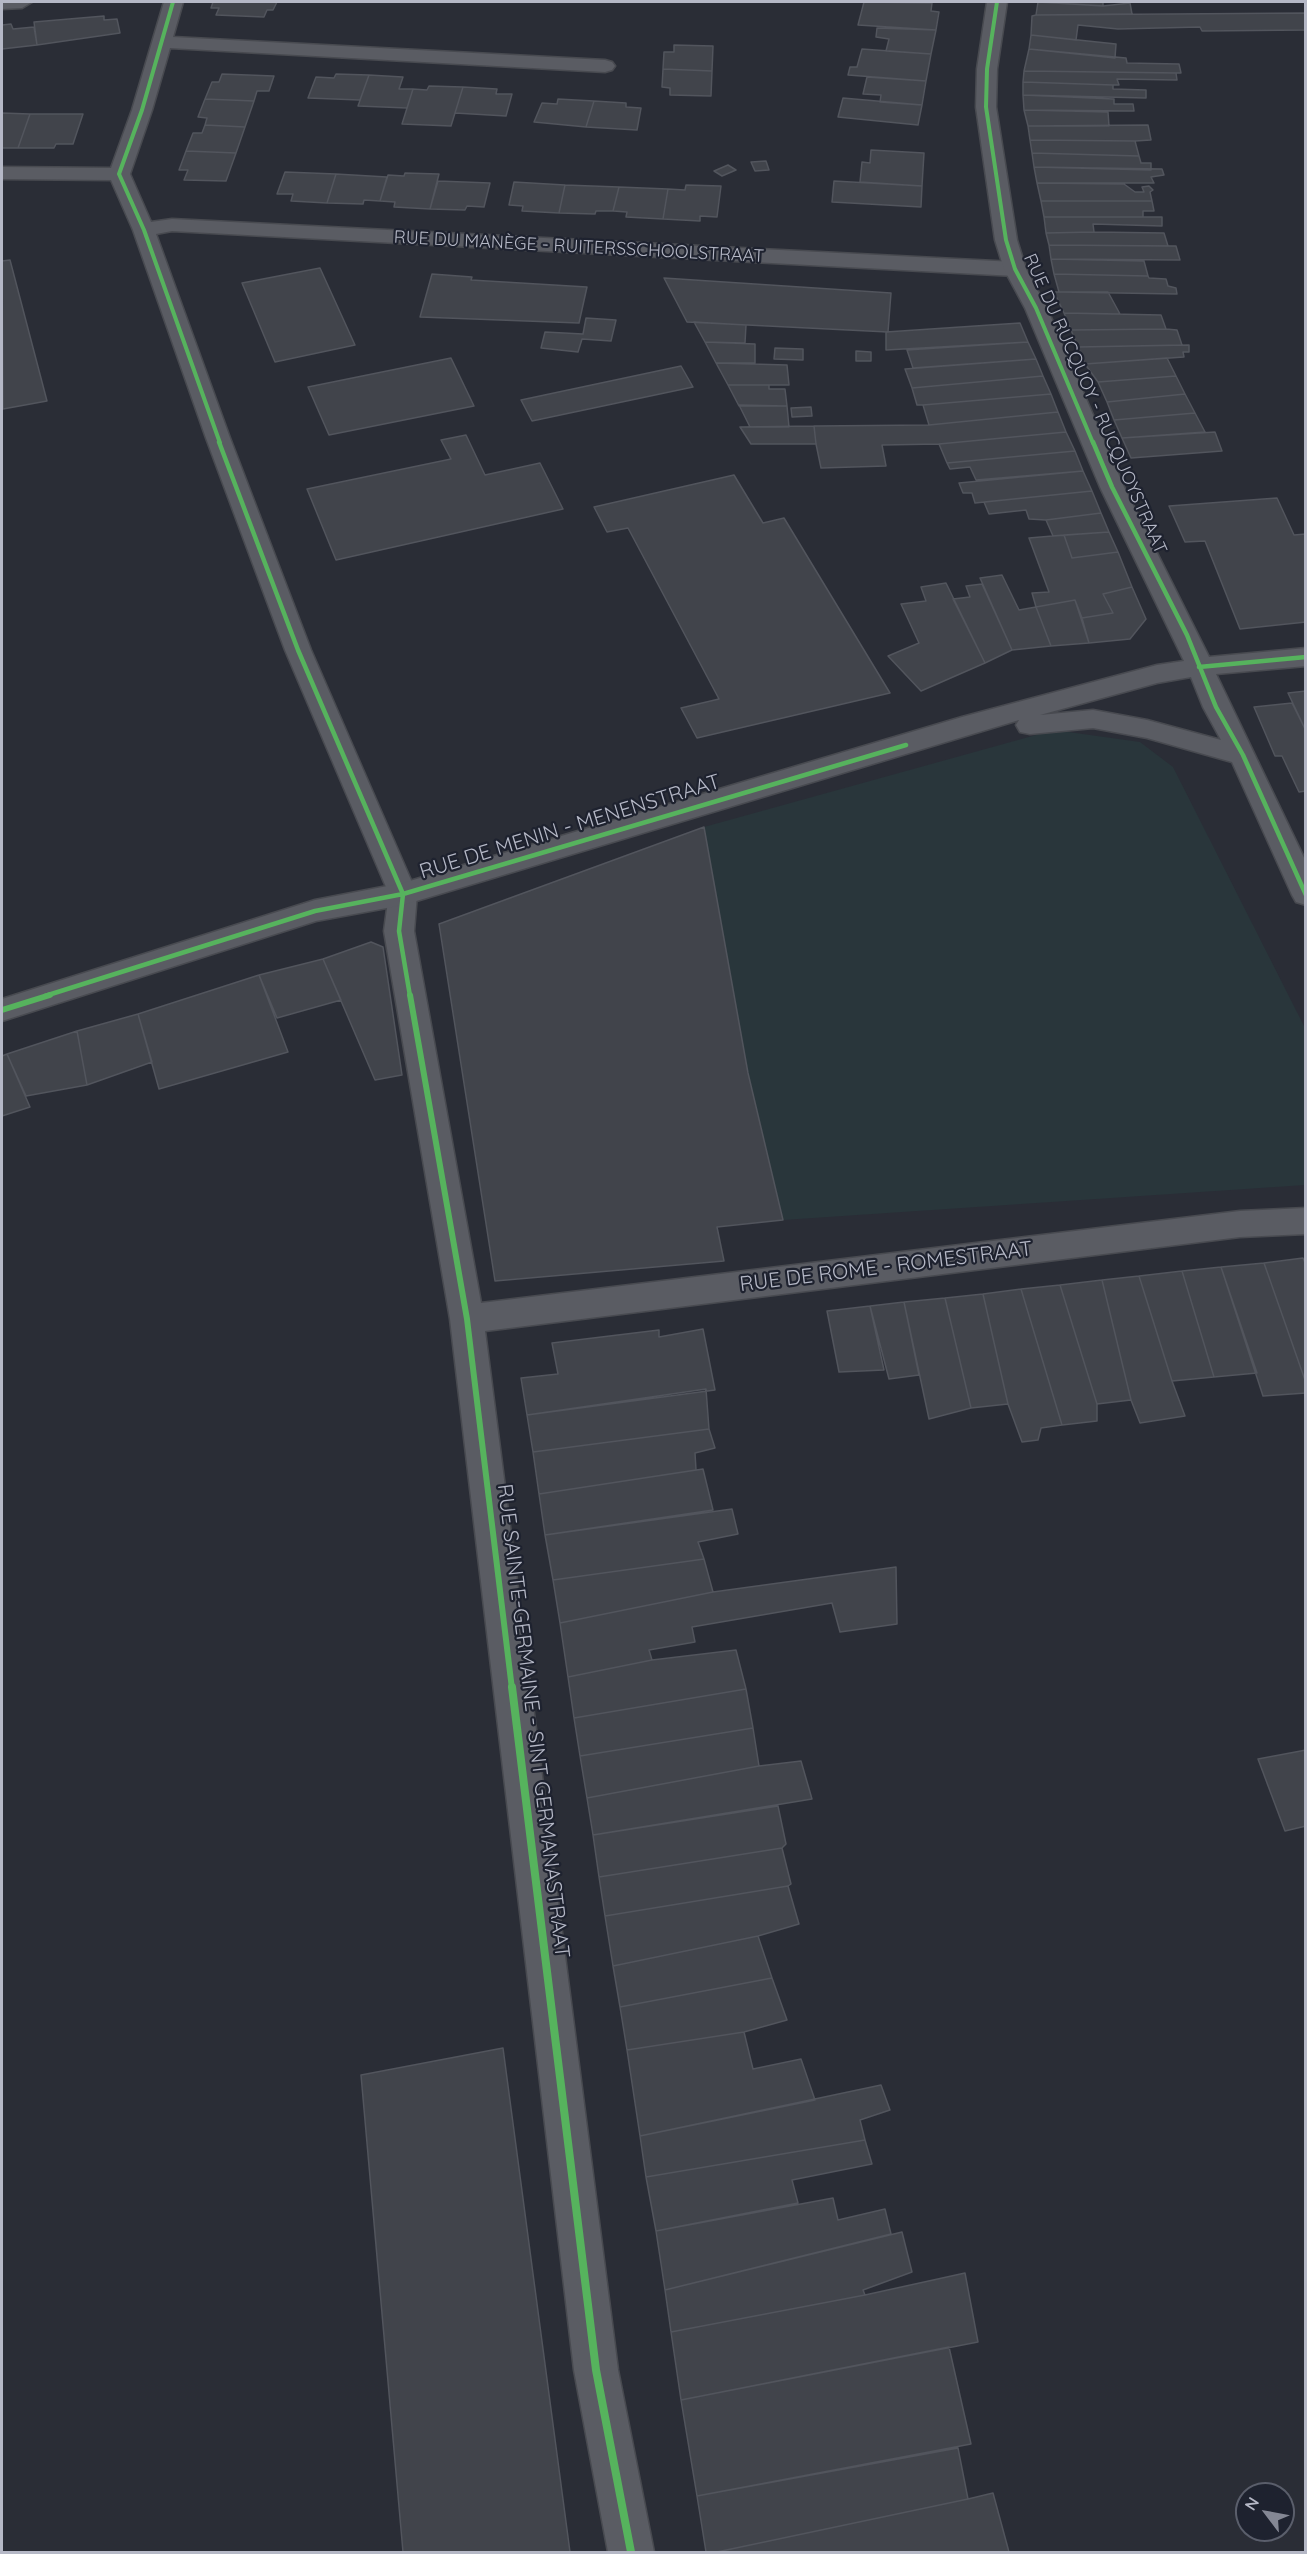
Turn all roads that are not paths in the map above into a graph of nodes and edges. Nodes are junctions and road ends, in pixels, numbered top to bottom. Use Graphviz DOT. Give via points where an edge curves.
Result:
graph roads {
  1 [pos="22,2"];
  2 [pos="172,2"];
  3 [pos="997,2"];
  4 [pos="2,3"];
  5 [pos="161,42"];
  6 [pos="606,66"];
  7 [pos="2,173"];
  8 [pos="119,174"];
  9 [pos="144,231"];
  10 [pos="1015,269"];
  11 [pos="1305,657"];
  12 [pos="1199,667"];
  13 [pos="906,745"];
  14 [pos="1243,755"];
  15 [pos="403,894"];
  16 [pos="1305,895"];
  17 [pos="2,1010"];
  18 [pos="1305,1221"];
  19 [pos="467,1319"];
  20 [pos="631,2553"];
  1 -- 4 [label="street"];
  2 -- 5 [label="street"];
  3 -- 10 [label="street, RUE DU RUCQUOY - RUCQUOYSTRAAT" via="986,107 1006,240"];
  5 -- 6 [label="street"];
  5 -- 8 [label="street"];
  7 -- 8 [label="street"];
  8 -- 9 [label="street"];
  9 -- 10 [label="street, RUE DU MANÈGE - RUITERSSCHOOLSTRAAT" via="172,225"];
  9 -- 15 [label="street" via="298,650"];
  10 -- 12 [label="street, RUE DU RUCQUOY - RUCQUOYSTRAAT" via="1036,308 1112,487 1187,634"];
  11 -- 12 [label="street, RUE DE MENIN - MENENSTRAAT"];
  12 -- 13 [label="street, RUE DE MENIN - MENENSTRAAT" via="1145,677"];
  12 -- 14 [label="street, RUE DU RUCQUOY - RUCQUOYSTRAAT"];
  13 -- 14 [label="street, RUE DE MENIN - MENENSTRAAT" via="1034,724 1093,719"];
  13 -- 15 [label="street, RUE DE MENIN - MENENSTRAAT"];
  14 -- 16 [label="street, RUE DU RUCQUOY - RUCQUOYSTRAAT"];
  15 -- 17 [label="street, RUE DE MENIN - MENENSTRAAT" via="315,911"];
  15 -- 19 [label="street, RUE SAINTE-GERMAINE - SINT GERMANASTRAAT" via="399,931"];
  18 -- 19 [label="street, RUE DE ROME - ROMESTRAAT" via="1183,1230"];
  19 -- 20 [label="street, RUE SAINTE-GERMAINE - SINT GERMANASTRAAT" via="596,2370"];
}
